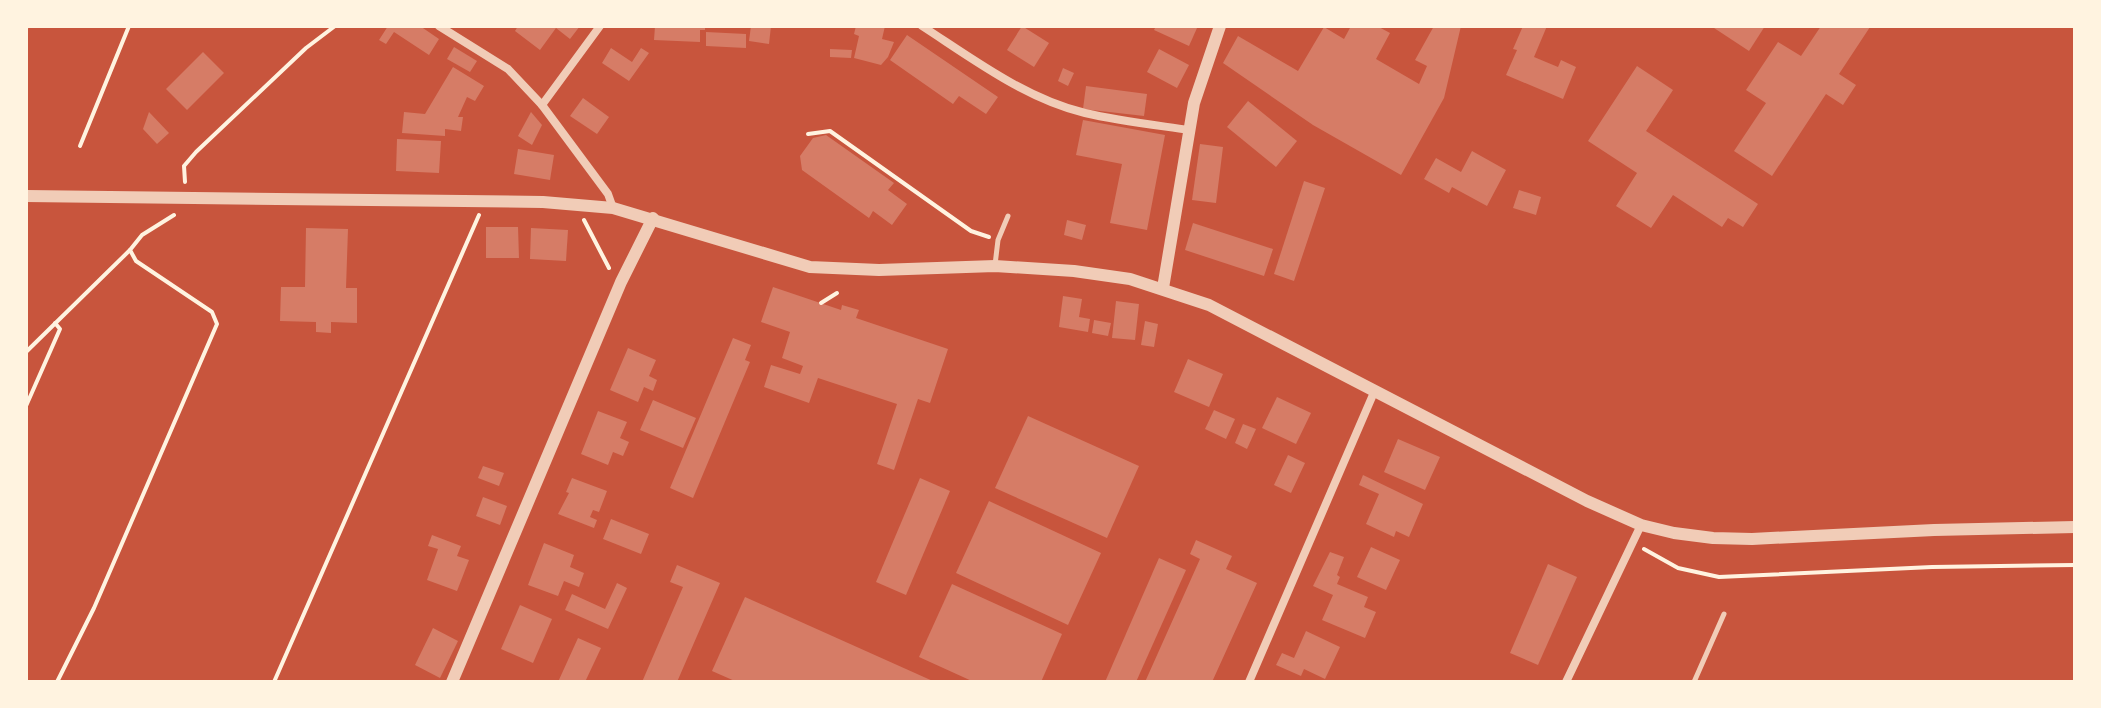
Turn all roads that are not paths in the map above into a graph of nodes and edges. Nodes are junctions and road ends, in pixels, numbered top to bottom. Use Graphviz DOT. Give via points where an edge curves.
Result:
graph roads {
  1 [pos="439,26"];
  2 [pos="600,26"];
  3 [pos="922,26"];
  4 [pos="1220,26"];
  5 [pos="542,105"];
  6 [pos="1189,130"];
  7 [pos="26,196"];
  8 [pos="613,208"];
  9 [pos="1008,216"];
  10 [pos="653,218"];
  11 [pos="995,266"];
  12 [pos="1163,288"];
  13 [pos="1375,390"];
  14 [pos="1641,525"];
  15 [pos="2075,527"];
  16 [pos="1724,614"];
  17 [pos="452,682"];
  18 [pos="1249,682"];
  19 [pos="1566,682"];
  20 [pos="1694,682"];
  1 -- 5 [label="street" via="508,69"];
  2 -- 5 [label="street"];
  3 -- 6 [label="street" via="1044,99 1084,113"];
  4 -- 6 [label="street"];
  5 -- 8 [label="street"];
  6 -- 12 [label="street"];
  7 -- 8 [label="street" via="483,201"];
  8 -- 10 [label="street"];
  9 -- 11 [label="lane"];
  10 -- 11 [label="street" via="810,267"];
  10 -- 17 [label="street"];
  11 -- 12 [label="street" via="1099,274"];
  12 -- 13 [label="street" via="1209,305"];
  13 -- 14 [label="street"];
  13 -- 18 [label="street"];
  14 -- 15 [label="street" via="1713,538"];
  14 -- 19 [label="street"];
  16 -- 20 [label="lane"];
}
